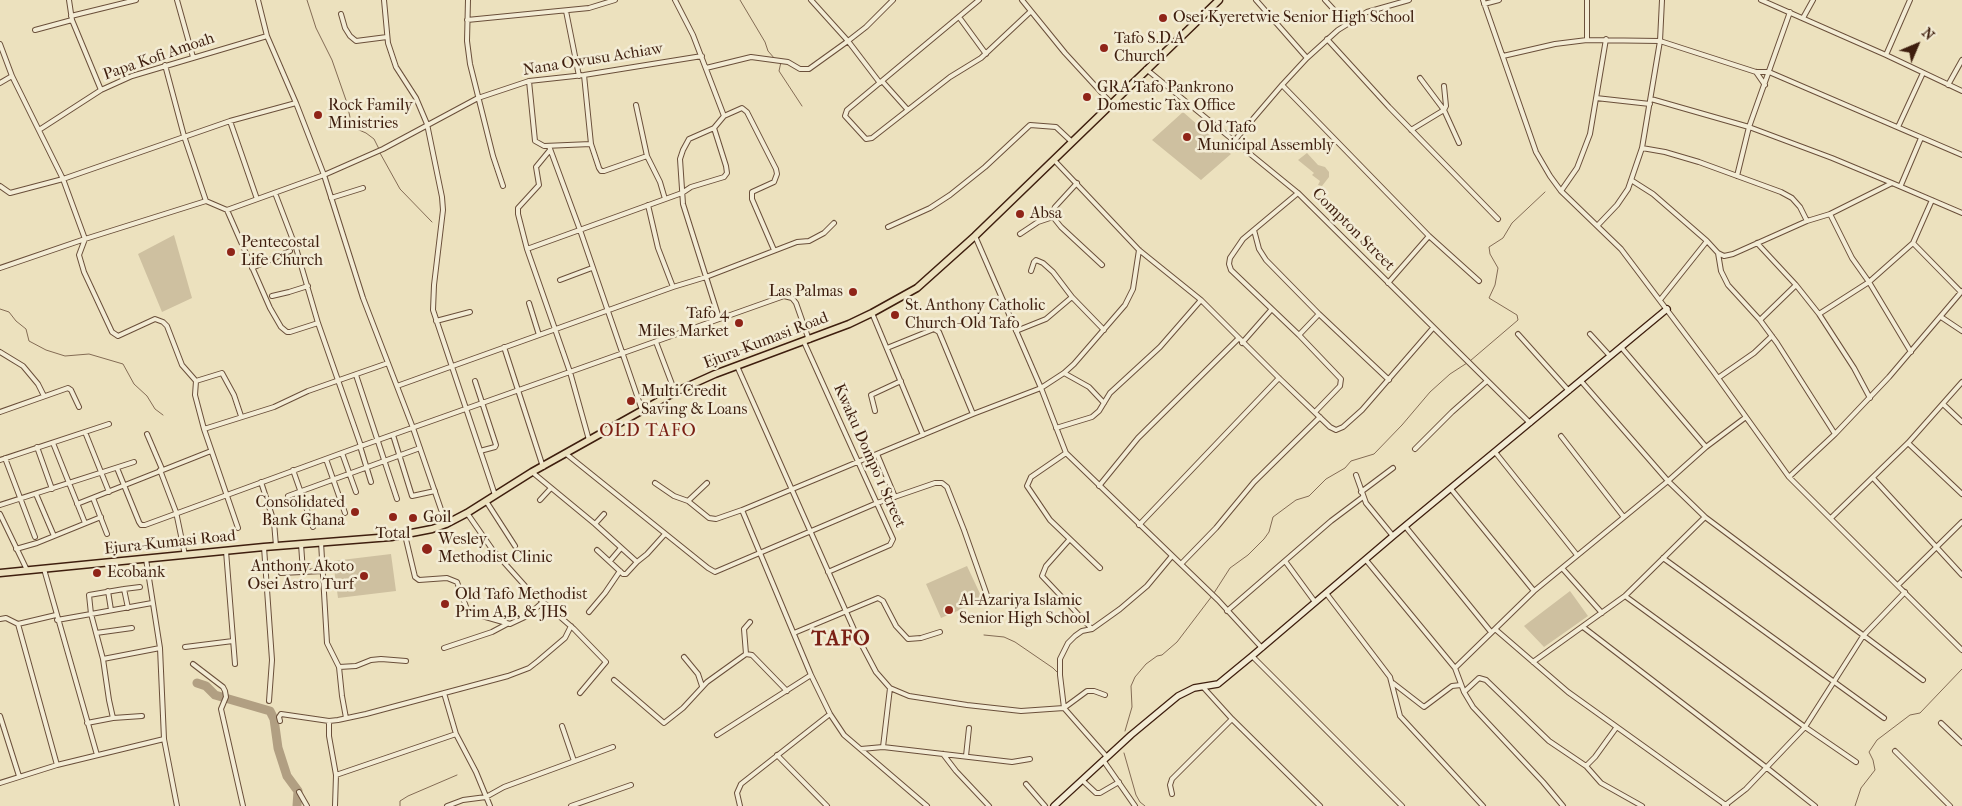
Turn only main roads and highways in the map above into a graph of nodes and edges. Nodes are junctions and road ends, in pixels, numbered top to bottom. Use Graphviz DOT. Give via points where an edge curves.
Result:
graph roads {
  1 [pos="1219,0"];
  2 [pos="0,573"];
  1 -- 2 [label="main road, Ejura-Kumasi Road" via="917,288 872,314 675,392 446,524 405,535"];
}
